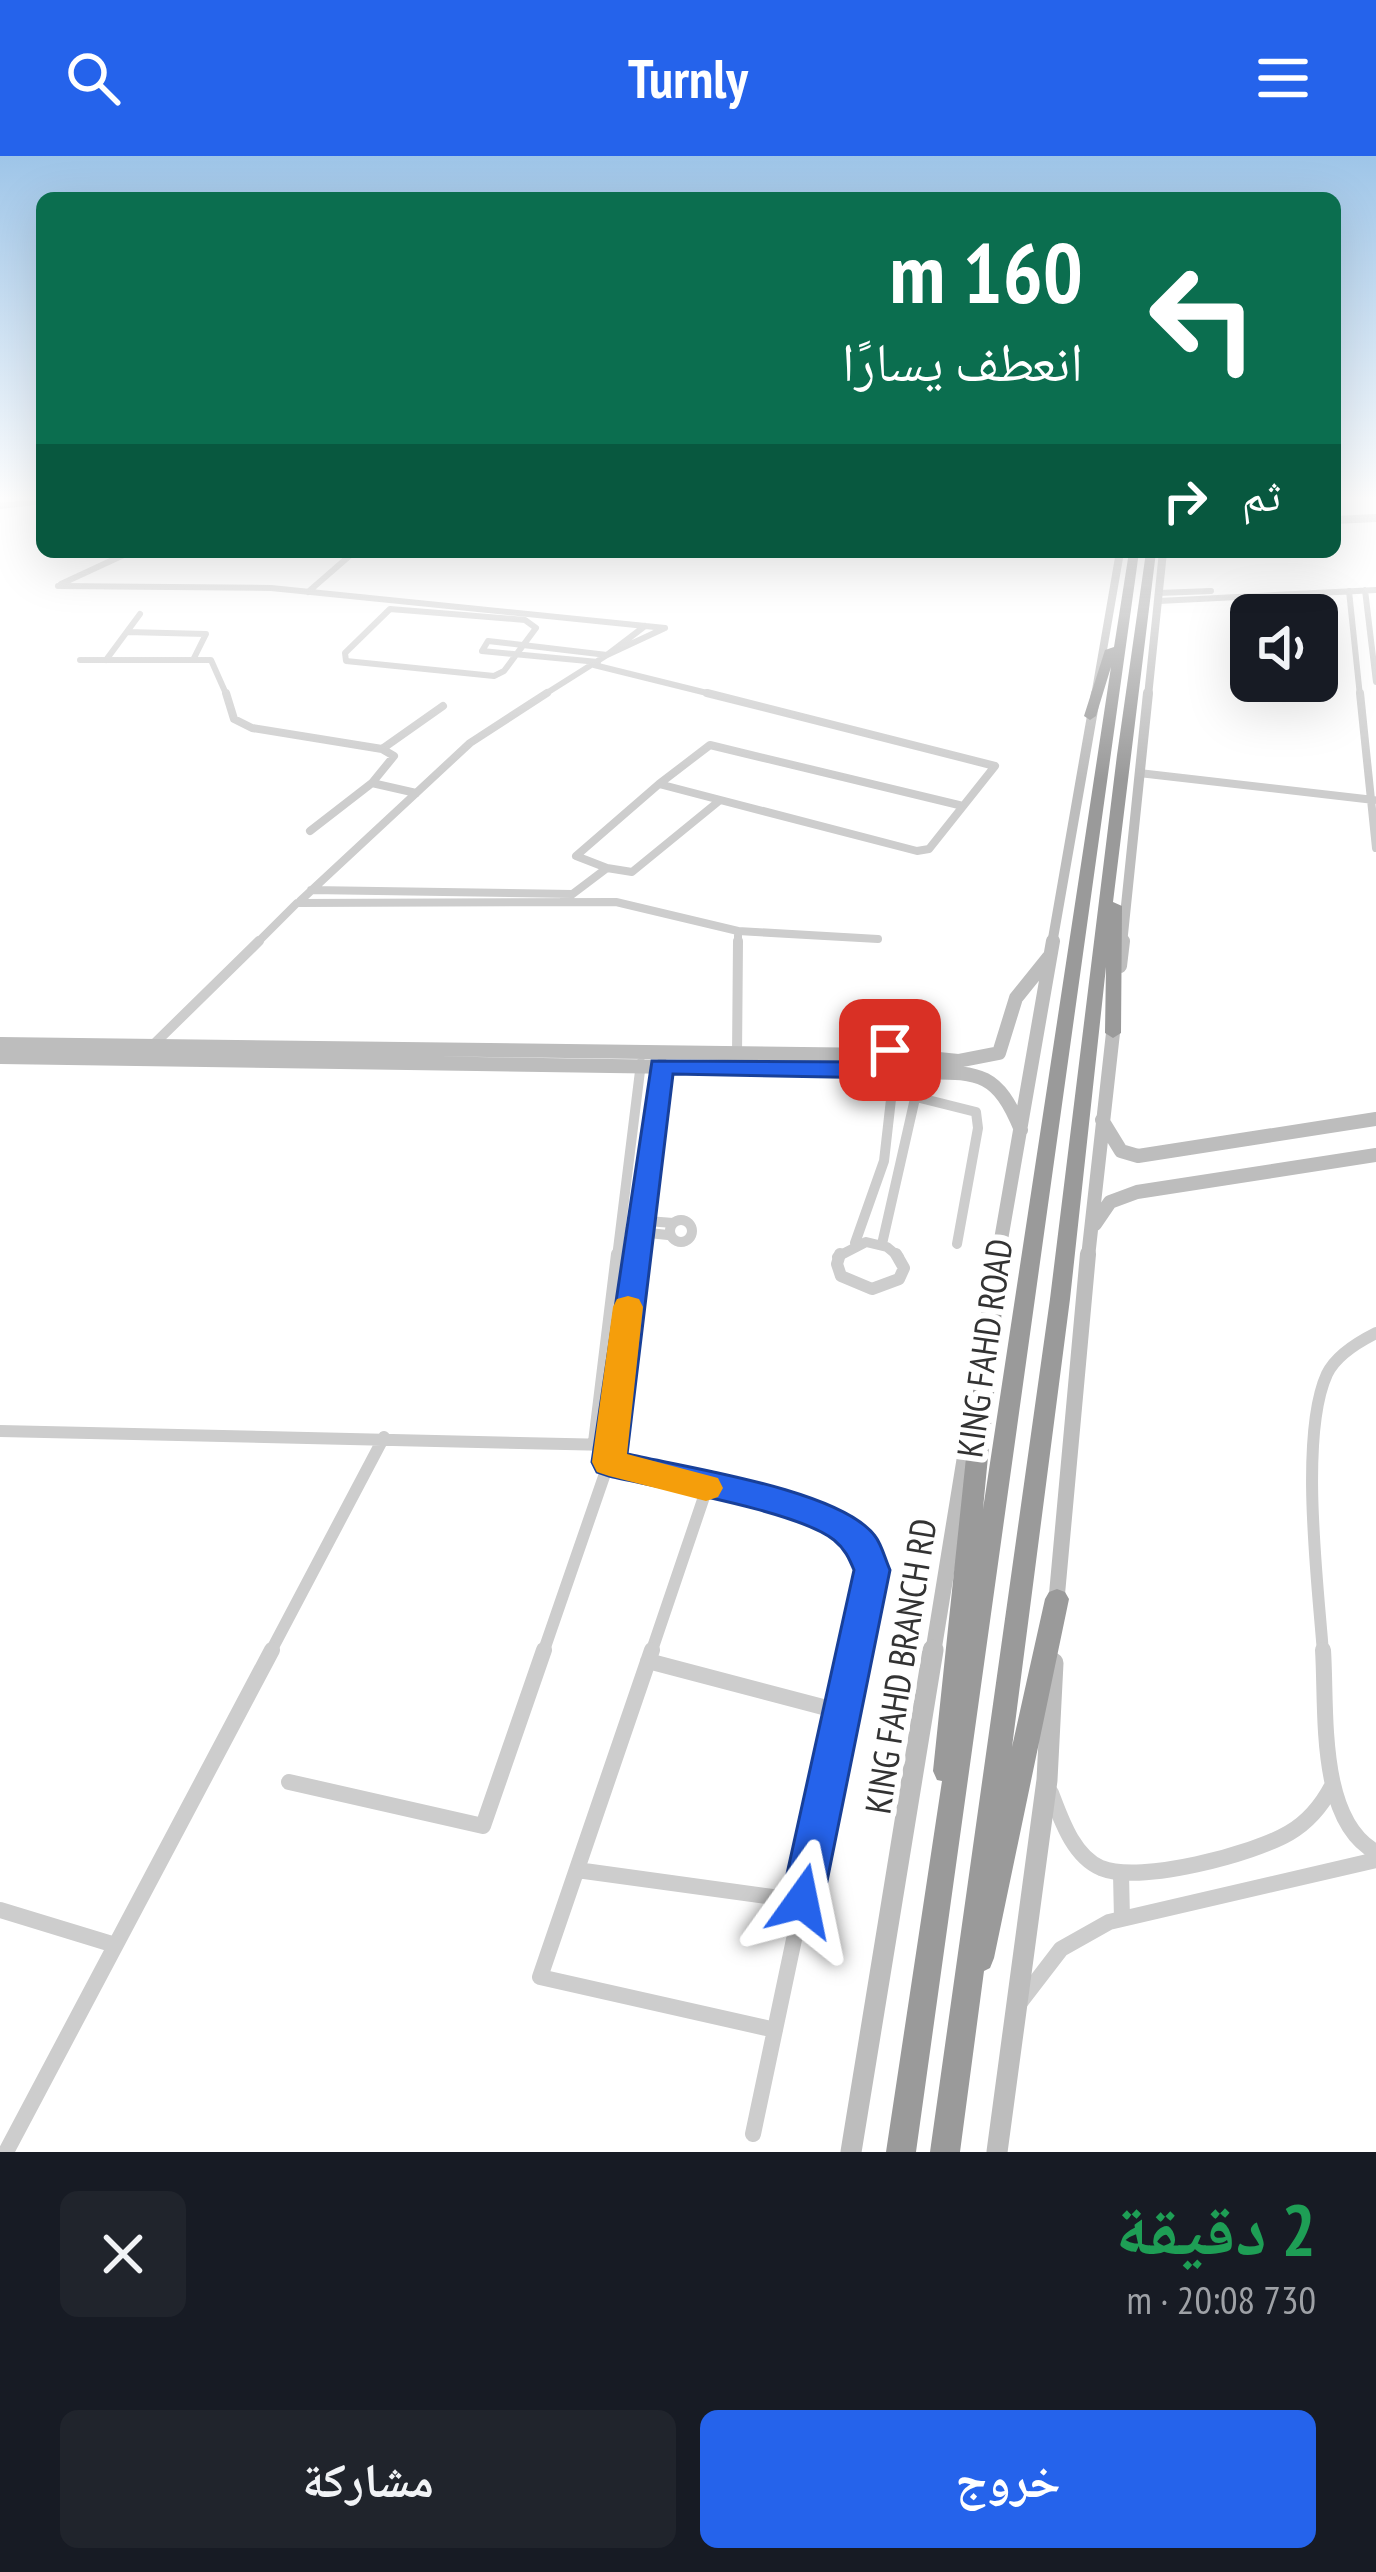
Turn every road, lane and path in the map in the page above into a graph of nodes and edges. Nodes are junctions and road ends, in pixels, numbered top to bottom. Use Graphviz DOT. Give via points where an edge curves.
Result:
graph roads {
  1 [pos="310,592"];
  2 [pos="1113,592"];
  3 [pos="1127,592"];
  4 [pos="1146,592"];
  5 [pos="1159,592"];
  6 [pos="1255,592"];
  7 [pos="1313,592"];
  8 [pos="1349,592"];
  9 [pos="1365,592"];
  10 [pos="1159,597"];
  11 [pos="1126,599"];
  12 [pos="140,614"];
  13 [pos="647,624"];
  14 [pos="128,632"];
  15 [pos="523,646"];
  16 [pos="516,654"];
  17 [pos="194,658"];
  18 [pos="1375,658"];
  19 [pos="80,660"];
  20 [pos="106,660"];
  21 [pos="600,661"];
  22 [pos="1376,682"];
  23 [pos="443,706"];
  24 [pos="1090,716"];
  25 [pos="382,749"];
  26 [pos="1139,773"];
  27 [pos="372,783"];
  28 [pos="659,784"];
  29 [pos="416,793"];
  30 [pos="1374,798"];
  31 [pos="718,801"];
  32 [pos="1117,804"];
  33 [pos="963,806"];
  34 [pos="310,832"];
  35 [pos="1376,848"];
  36 [pos="607,868"];
  37 [pos="311,890"];
  38 [pos="573,894"];
  39 [pos="562,902"];
  40 [pos="297,903"];
  41 [pos="738,931"];
  42 [pos="878,939"];
  43 [pos="1052,953"];
  44 [pos="1113,1033"];
  45 [pos="0,1044"];
  46 [pos="148,1053"];
  47 [pos="737,1056"];
  48 [pos="0,1057"];
  49 [pos="641,1060"];
  50 [pos="662,1060"];
  51 [pos="887,1066"];
  52 [pos="915,1067"];
  53 [pos="915,1099"];
  54 [pos="1101,1118"];
  55 [pos="1376,1119"];
  56 [pos="889,1124"];
  57 [pos="909,1127"];
  58 [pos="1023,1135"];
  59 [pos="1376,1155"];
  60 [pos="875,1182"];
  61 [pos="894,1186"];
  62 [pos="621,1225"];
  63 [pos="638,1226"];
  64 [pos="1091,1228"];
  65 [pos="671,1229"];
  66 [pos="855,1243"];
  67 [pos="882,1244"];
  68 [pos="957,1244"];
  69 [pos="996,1268"];
  70 [pos="1376,1333"];
  71 [pos="0,1431"];
  72 [pos="384,1437"];
  73 [pos="594,1442"];
  74 [pos="611,1445"];
  75 [pos="609,1462"];
  76 [pos="707,1488"];
  77 [pos="1057,1599"];
  78 [pos="648,1661"];
  79 [pos="842,1712"];
  80 [pos="1047,1780"];
  81 [pos="290,1782"];
  82 [pos="1333,1783"];
  83 [pos="1376,1856"];
  84 [pos="577,1870"];
  85 [pos="1121,1874"];
  86 [pos="802,1901"];
  87 [pos="0,1910"];
  88 [pos="1122,1919"];
  89 [pos="115,1945"];
  90 [pos="922,2007"];
  91 [pos="1012,2013"];
  92 [pos="775,2030"];
  93 [pos="953,2086"];
  94 [pos="753,2134"];
  95 [pos="6,2152"];
  96 [pos="850,2152"];
  97 [pos="901,2152"];
  98 [pos="945,2152"];
  99 [pos="997,2152"];
  1 -- 13 [label="street"];
  2 -- 24 [label="main road, KING FAHD BRANCH RD"];
  3 -- 11 [label="highway, KING FAHD ROAD"];
  4 -- 32 [label="highway, KING FAHD ROAD"];
  5 -- 10 [label="main road"];
  6 -- 10 [label="street"];
  7 -- 10 [label="street"];
  8 -- 30 [label="street"];
  9 -- 18 [label="street"];
  10 -- 26 [label="main road"];
  11 -- 24 [label="highway"];
  11 -- 90 [label="highway, KING FAHD ROAD"];
  12 -- 14 [label="street"];
  13 -- 21 [label="street"];
  13 -- 21 [label="street" via="666,626"];
  14 -- 17 [label="street" via="206,634"];
  14 -- 20 [label="street"];
  15 -- 16 [label="street"];
  15 -- 16 [label="street" via="488,641 482,651"];
  15 -- 16 [label="street" via="536,628 525,620 390,609 343,657 484,676 504,671"];
  15 -- 21 [label="street"];
  16 -- 21 [label="street"];
  17 -- 20 [label="street"];
  17 -- 25 [label="street" via="217,664 234,719 252,728"];
  18 -- 22 [label="street"];
  19 -- 20 [label="street"];
  21 -- 29 [label="street" via="470,743"];
  21 -- 33 [label="street" via="989,761 995,771"];
  23 -- 25 [label="street"];
  24 -- 43 [label="main road, KING FAHD BRANCH RD"];
  25 -- 27 [label="street" via="393,760"];
  26 -- 30 [label="street"];
  26 -- 44 [label="main road"];
  27 -- 29 [label="street"];
  27 -- 34 [label="street"];
  28 -- 31 [label="street"];
  28 -- 33 [label="street" via="710,745"];
  28 -- 36 [label="street" via="575,856"];
  29 -- 37 [label="street"];
  30 -- 35 [label="street"];
  31 -- 33 [label="street" via="916,851 929,849"];
  31 -- 36 [label="street" via="632,872"];
  32 -- 44 [label="highway"];
  32 -- 93 [label="highway, KING FAHD ROAD" via="1060,1299"];
  36 -- 38 [label="street"];
  37 -- 38 [label="street"];
  37 -- 40 [label="street"];
  38 -- 39 [label="street"];
  39 -- 40 [label="street"];
  39 -- 41 [label="street" via="616,902"];
  40 -- 46 [label="street"];
  41 -- 42 [label="street"];
  41 -- 47 [label="street"];
  43 -- 52 [label="main road" via="1016,998 999,1053"];
  43 -- 58 [label="main road, KING FAHD BRANCH RD"];
  44 -- 54 [label="main road"];
  45 -- 46 [label="main road"];
  46 -- 48 [label="main road"];
  46 -- 49 [label="main road"];
  47 -- 50 [label="main road"];
  47 -- 51 [label="main road"];
  49 -- 50 [label="main road"];
  49 -- 62 [label="street"];
  50 -- 51 [label="main road"];
  50 -- 63 [label="street"];
  51 -- 52 [label="main road"];
  51 -- 52 [label="main road" via="902,1049"];
  51 -- 56 [label="street" via="896,1090"];
  52 -- 53 [label="street"];
  52 -- 58 [label="main road" via="988,1076 1007,1092"];
  53 -- 57 [label="street"];
  53 -- 68 [label="street" via="976,1112"];
  54 -- 55 [label="main road" via="1121,1151 1138,1156"];
  54 -- 64 [label="main road"];
  56 -- 57 [label="street"];
  56 -- 60 [label="street"];
  57 -- 61 [label="street"];
  58 -- 69 [label="main road, KING FAHD BRANCH RD"];
  59 -- 64 [label="main road" via="1137,1192 1110,1202"];
  60 -- 61 [label="street"];
  60 -- 66 [label="street"];
  61 -- 67 [label="street"];
  62 -- 63 [label="street"];
  62 -- 73 [label="street"];
  63 -- 65 [label="street"];
  63 -- 74 [label="street"];
  64 -- 77 [label="main road"];
  66 -- 67 [label="street"];
  66 -- 67 [label="street" via="840,1252 836,1268 848,1283 872,1289 902,1274 900,1257"];
  69 -- 90 [label="highway"];
  69 -- 96 [label="main road, KING FAHD BRANCH RD"];
  70 -- 82 [label="street" via="1354,1344 1326,1376 1314,1445"];
  71 -- 72 [label="street"];
  72 -- 73 [label="street"];
  72 -- 89 [label="street"];
  73 -- 74 [label="street"];
  74 -- 75 [label="street"];
  75 -- 76 [label="street"];
  75 -- 81 [label="street" via="483,1826"];
  76 -- 78 [label="street"];
  76 -- 79 [label="street" via="805,1509 862,1546 872,1570"];
  77 -- 80 [label="main road"];
  77 -- 93 [label="highway"];
  78 -- 79 [label="street"];
  78 -- 84 [label="street"];
  79 -- 86 [label="street"];
  80 -- 85 [label="street" via="1080,1850"];
  80 -- 91 [label="main road"];
  82 -- 83 [label="street" via="1345,1828"];
  82 -- 85 [label="street" via="1307,1821 1267,1845"];
  83 -- 88 [label="street"];
  84 -- 86 [label="street"];
  84 -- 92 [label="street" via="540,1977"];
  85 -- 88 [label="street"];
  86 -- 92 [label="street"];
  87 -- 89 [label="street"];
  88 -- 91 [label="street" via="1061,1949"];
  89 -- 95 [label="street"];
  90 -- 97 [label="highway, KING FAHD ROAD"];
  91 -- 99 [label="main road"];
  92 -- 94 [label="street"];
  93 -- 98 [label="highway, KING FAHD ROAD"];
}
